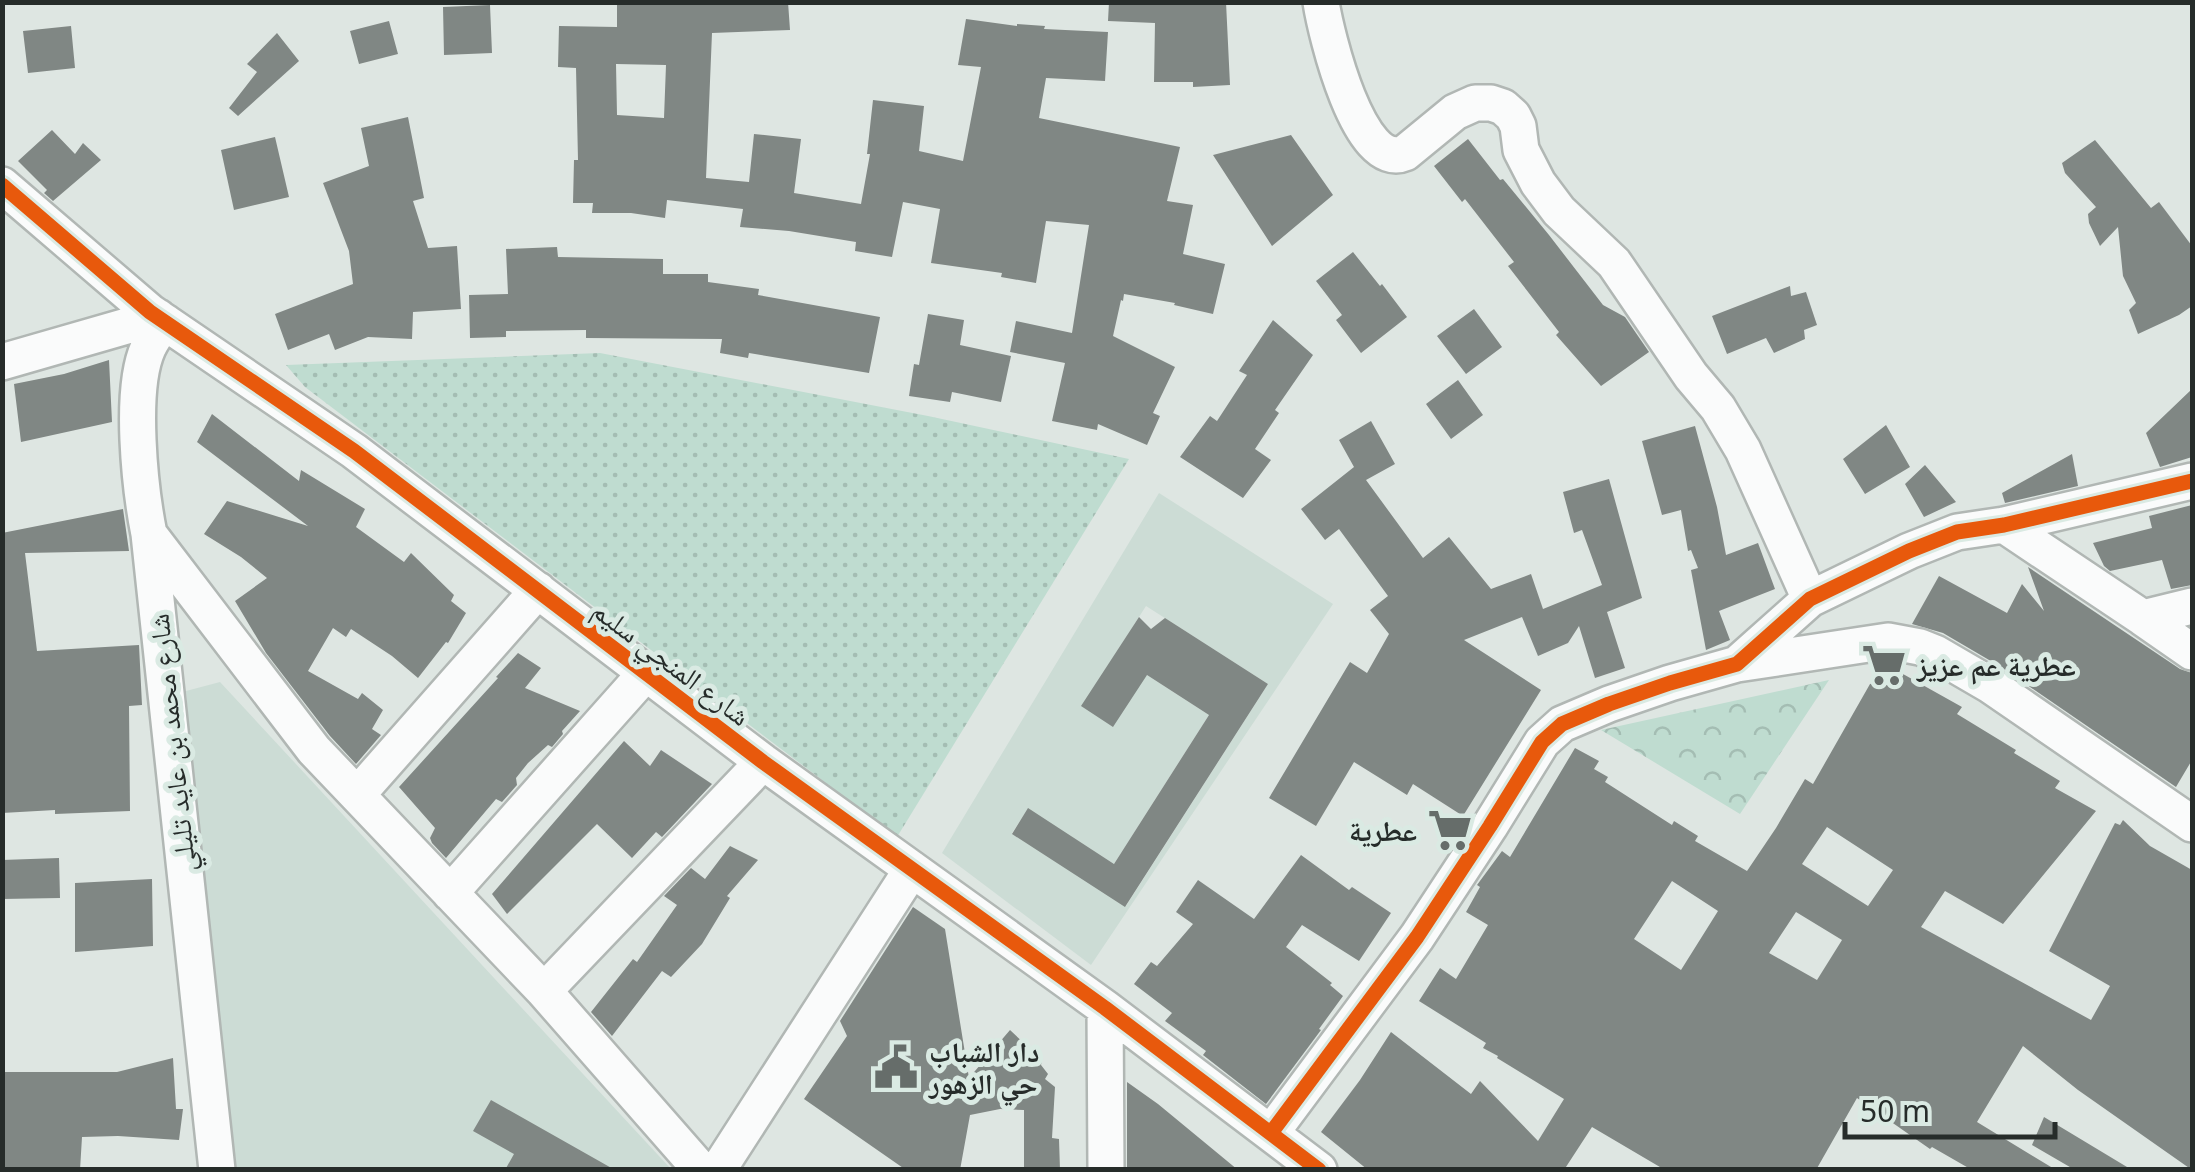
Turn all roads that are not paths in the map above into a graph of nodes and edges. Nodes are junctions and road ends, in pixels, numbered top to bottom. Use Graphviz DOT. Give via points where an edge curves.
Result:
graph roads {
  1 [pos="1321,2"];
  2 [pos="2,185"];
  3 [pos="161,319"];
  4 [pos="2,362"];
  5 [pos="2192,481"];
  6 [pos="2004,525"];
  7 [pos="149,534"];
  8 [pos="538,590"];
  9 [pos="1810,599"];
  10 [pos="2192,606"];
  11 [pos="2143,618"];
  12 [pos="2192,652"];
  13 [pos="1737,664"];
  14 [pos="645,674"];
  15 [pos="763,762"];
  16 [pos="358,795"];
  17 [pos="2192,824"];
  18 [pos="912,869"];
  19 [pos="450,893"];
  20 [pos="544,991"];
  21 [pos="1105,1008"];
  22 [pos="1271,1133"];
  23 [pos="217,1170"];
  24 [pos="701,1170"];
  25 [pos="718,1170"];
  26 [pos="1106,1170"];
  27 [pos="1319,1170"];
  1 -- 9 [label="street" via="1340,81 1367,133 1387,155 1405,154 1475,103 1491,102 1512,116 1538,183 1614,262 1718,408"];
  2 -- 3 [label="street, شارع المنجي سليم"];
  3 -- 4 [label="street"];
  3 -- 7 [label="street, شارع محمد بن عايد تليلي" via="140,385"];
  3 -- 8 [label="street, شارع المنجي سليم" via="354,451"];
  5 -- 6 [label="street"];
  6 -- 9 [label="street" via="1958,532"];
  6 -- 11 [label="street"];
  7 -- 16 [label="street" via="314,750"];
  7 -- 23 [label="street, شارع محمد بن عايد تليلي"];
  8 -- 14 [label="street, شارع المنجي سليم"];
  8 -- 16 [label="street"];
  9 -- 13 [label="street"];
  10 -- 11 [label="street"];
  11 -- 12 [label="street"];
  13 -- 17 [label="street" via="1888,641 1920,647 1990,685"];
  13 -- 22 [label="street" via="1609,704 1562,724 1542,742 1417,937"];
  14 -- 15 [label="street, شارع المنجي سليم"];
  14 -- 19 [label="street"];
  15 -- 18 [label="street, شارع المنجي سليم"];
  15 -- 20 [label="street"];
  16 -- 19 [label="street"];
  18 -- 21 [label="street, شارع المنجي سليم"];
  18 -- 25 [label="street"];
  19 -- 20 [label="street"];
  20 -- 24 [label="street"];
  21 -- 22 [label="street, شارع المنجي سليم"];
  21 -- 26 [label="street"];
  22 -- 27 [label="street, شارع المنجي سليم"];
}
